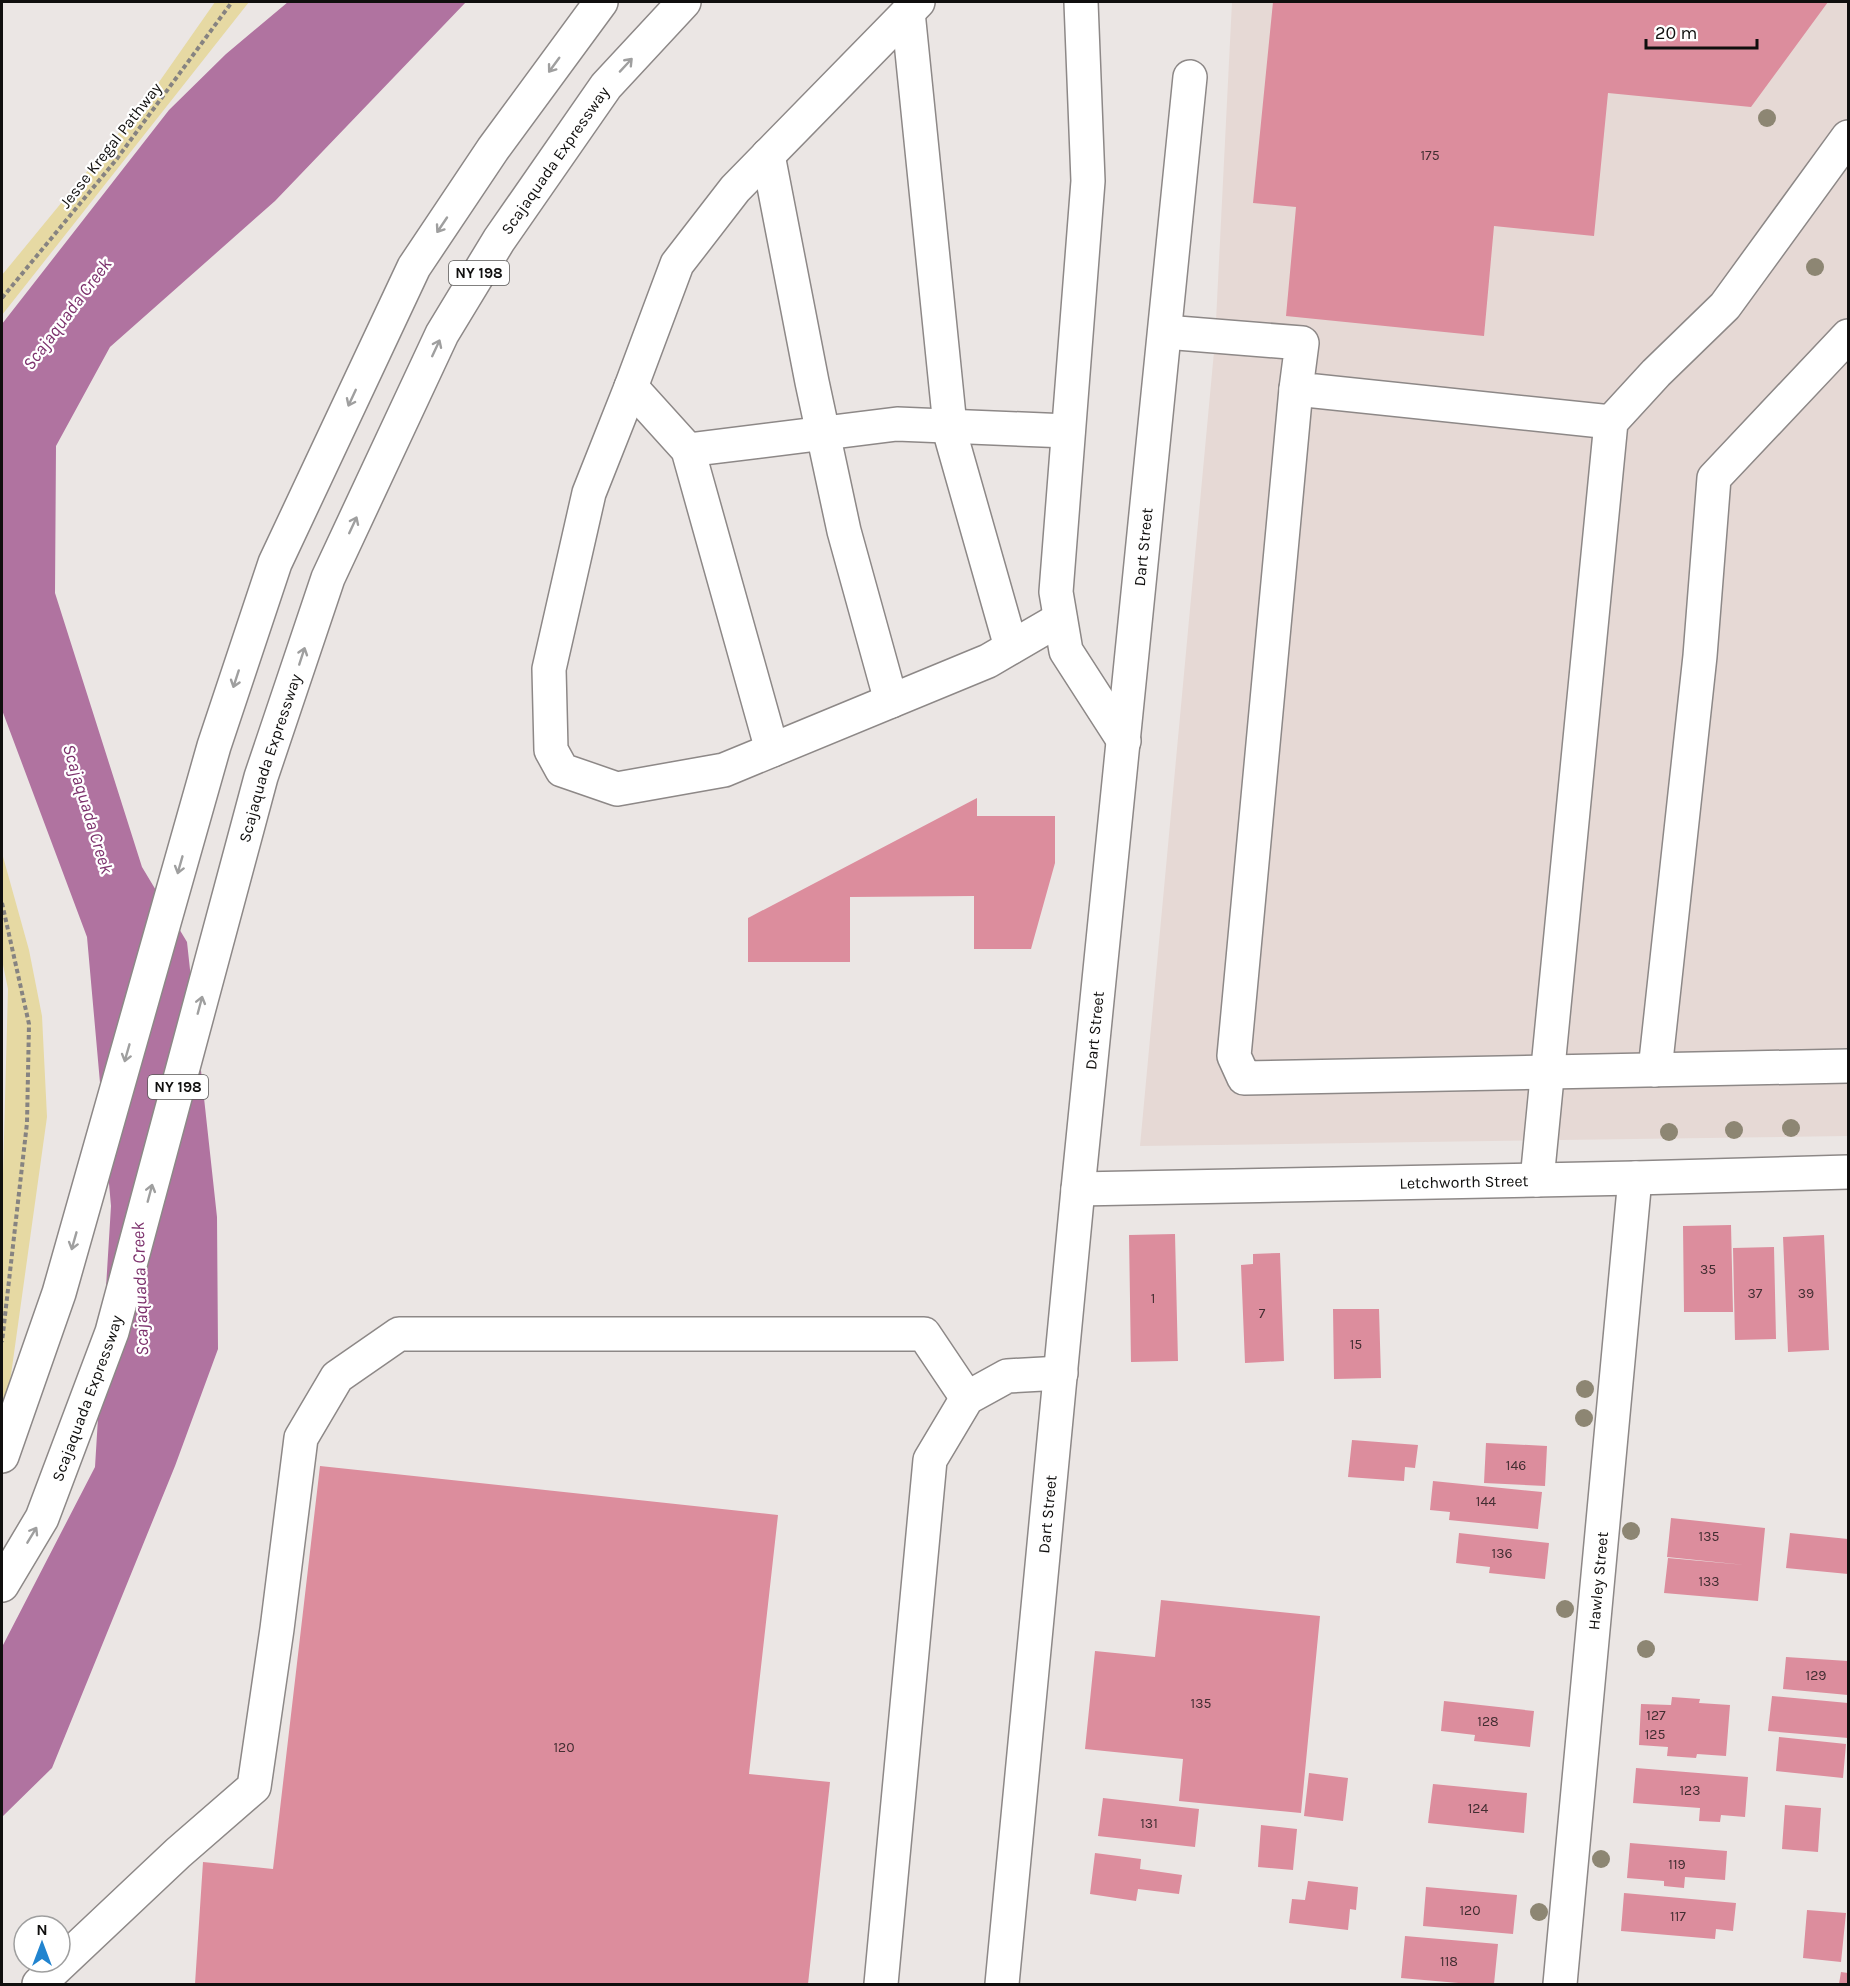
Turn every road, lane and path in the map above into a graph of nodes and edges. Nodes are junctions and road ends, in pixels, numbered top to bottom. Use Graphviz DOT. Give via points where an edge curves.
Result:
graph roads {
  1 [pos="232,2"];
  2 [pos="601,2"];
  3 [pos="684,2"];
  4 [pos="1081,2"];
  5 [pos="913,7"];
  6 [pos="1190,77"];
  7 [pos="1848,137"];
  8 [pos="768,155"];
  9 [pos="2,298"];
  10 [pos="1165,332"];
  11 [pos="1848,336"];
  12 [pos="631,387"];
  13 [pos="1296,389"];
  14 [pos="1611,422"];
  15 [pos="951,426"];
  16 [pos="1068,431"];
  17 [pos="823,434"];
  18 [pos="688,450"];
  19 [pos="1060,619"];
  20 [pos="1011,647"];
  21 [pos="891,701"];
  22 [pos="1124,741"];
  23 [pos="772,750"];
  24 [pos="2,903"];
  25 [pos="1848,1066"];
  26 [pos="1655,1070"];
  27 [pos="1547,1072"];
  28 [pos="1848,1172"];
  29 [pos="1635,1178"];
  30 [pos="1537,1180"];
  31 [pos="1078,1189"];
  32 [pos="2,1346"];
  33 [pos="1061,1372"];
  34 [pos="967,1398"];
  35 [pos="2,1456"];
  36 [pos="2,1585"];
  37 [pos="39,1984"];
  38 [pos="881,1984"];
  39 [pos="1002,1984"];
  40 [pos="1560,1984"];
  1 -- 9 [label="path, Jesse Kregal Pathway" via="116,160"];
  2 -- 35 [label="main road, one-way" via="492,149 414,267 274,563 214,746 59,1293"];
  36 -- 3 [label="main road, Scajaquada Expressway / NY 198, one-way" via="42,1518 112,1332 261,777 328,578 442,334 499,240 606,87"];
  4 -- 16 [label="main road" via="1088,181"];
  5 -- 8 [label="main road"];
  5 -- 15 [label="main road"];
  6 -- 10 [label="main road, Dart Street"];
  7 -- 14 [label="main road" via="1725,306"];
  8 -- 12 [label="main road" via="735,189 677,264"];
  8 -- 17 [label="main road"];
  10 -- 13 [label="main road" via="1302,343"];
  10 -- 22 [label="main road, Dart Street"];
  11 -- 26 [label="main road" via="1714,478 1700,656"];
  12 -- 18 [label="main road"];
  12 -- 23 [label="main road" via="589,493 549,669 551,750 562,770 617,789 724,770"];
  13 -- 14 [label="main road"];
  13 -- 27 [label="main road" via="1234,1056 1244,1078"];
  14 -- 27 [label="main road"];
  15 -- 16 [label="main road"];
  15 -- 17 [label="main road" via="897,424"];
  15 -- 20 [label="main road"];
  16 -- 19 [label="main road" via="1056,592"];
  17 -- 18 [label="main road"];
  17 -- 21 [label="main road" via="844,531"];
  18 -- 23 [label="main road"];
  19 -- 20 [label="main road"];
  19 -- 22 [label="main road" via="1066,651"];
  20 -- 21 [label="main road" via="988,661"];
  21 -- 23 [label="main road"];
  22 -- 31 [label="main road, Dart Street"];
  24 -- 32 [label="path" via="29,1024 27,1123"];
  25 -- 26 [label="main road"];
  26 -- 27 [label="main road"];
  27 -- 30 [label="main road"];
  28 -- 29 [label="main road, Letchworth Street"];
  29 -- 30 [label="main road, Letchworth Street"];
  29 -- 40 [label="main road, Hawley Street"];
  30 -- 31 [label="main road, Letchworth Street"];
  31 -- 33 [label="main road, Dart Street"];
  33 -- 34 [label="main road" via="1007,1376"];
  33 -- 39 [label="main road, Dart Street"];
  34 -- 37 [label="main road" via="924,1334 399,1334 336,1377 301,1438 254,1787"];
  34 -- 38 [label="main road" via="930,1460"];
}
